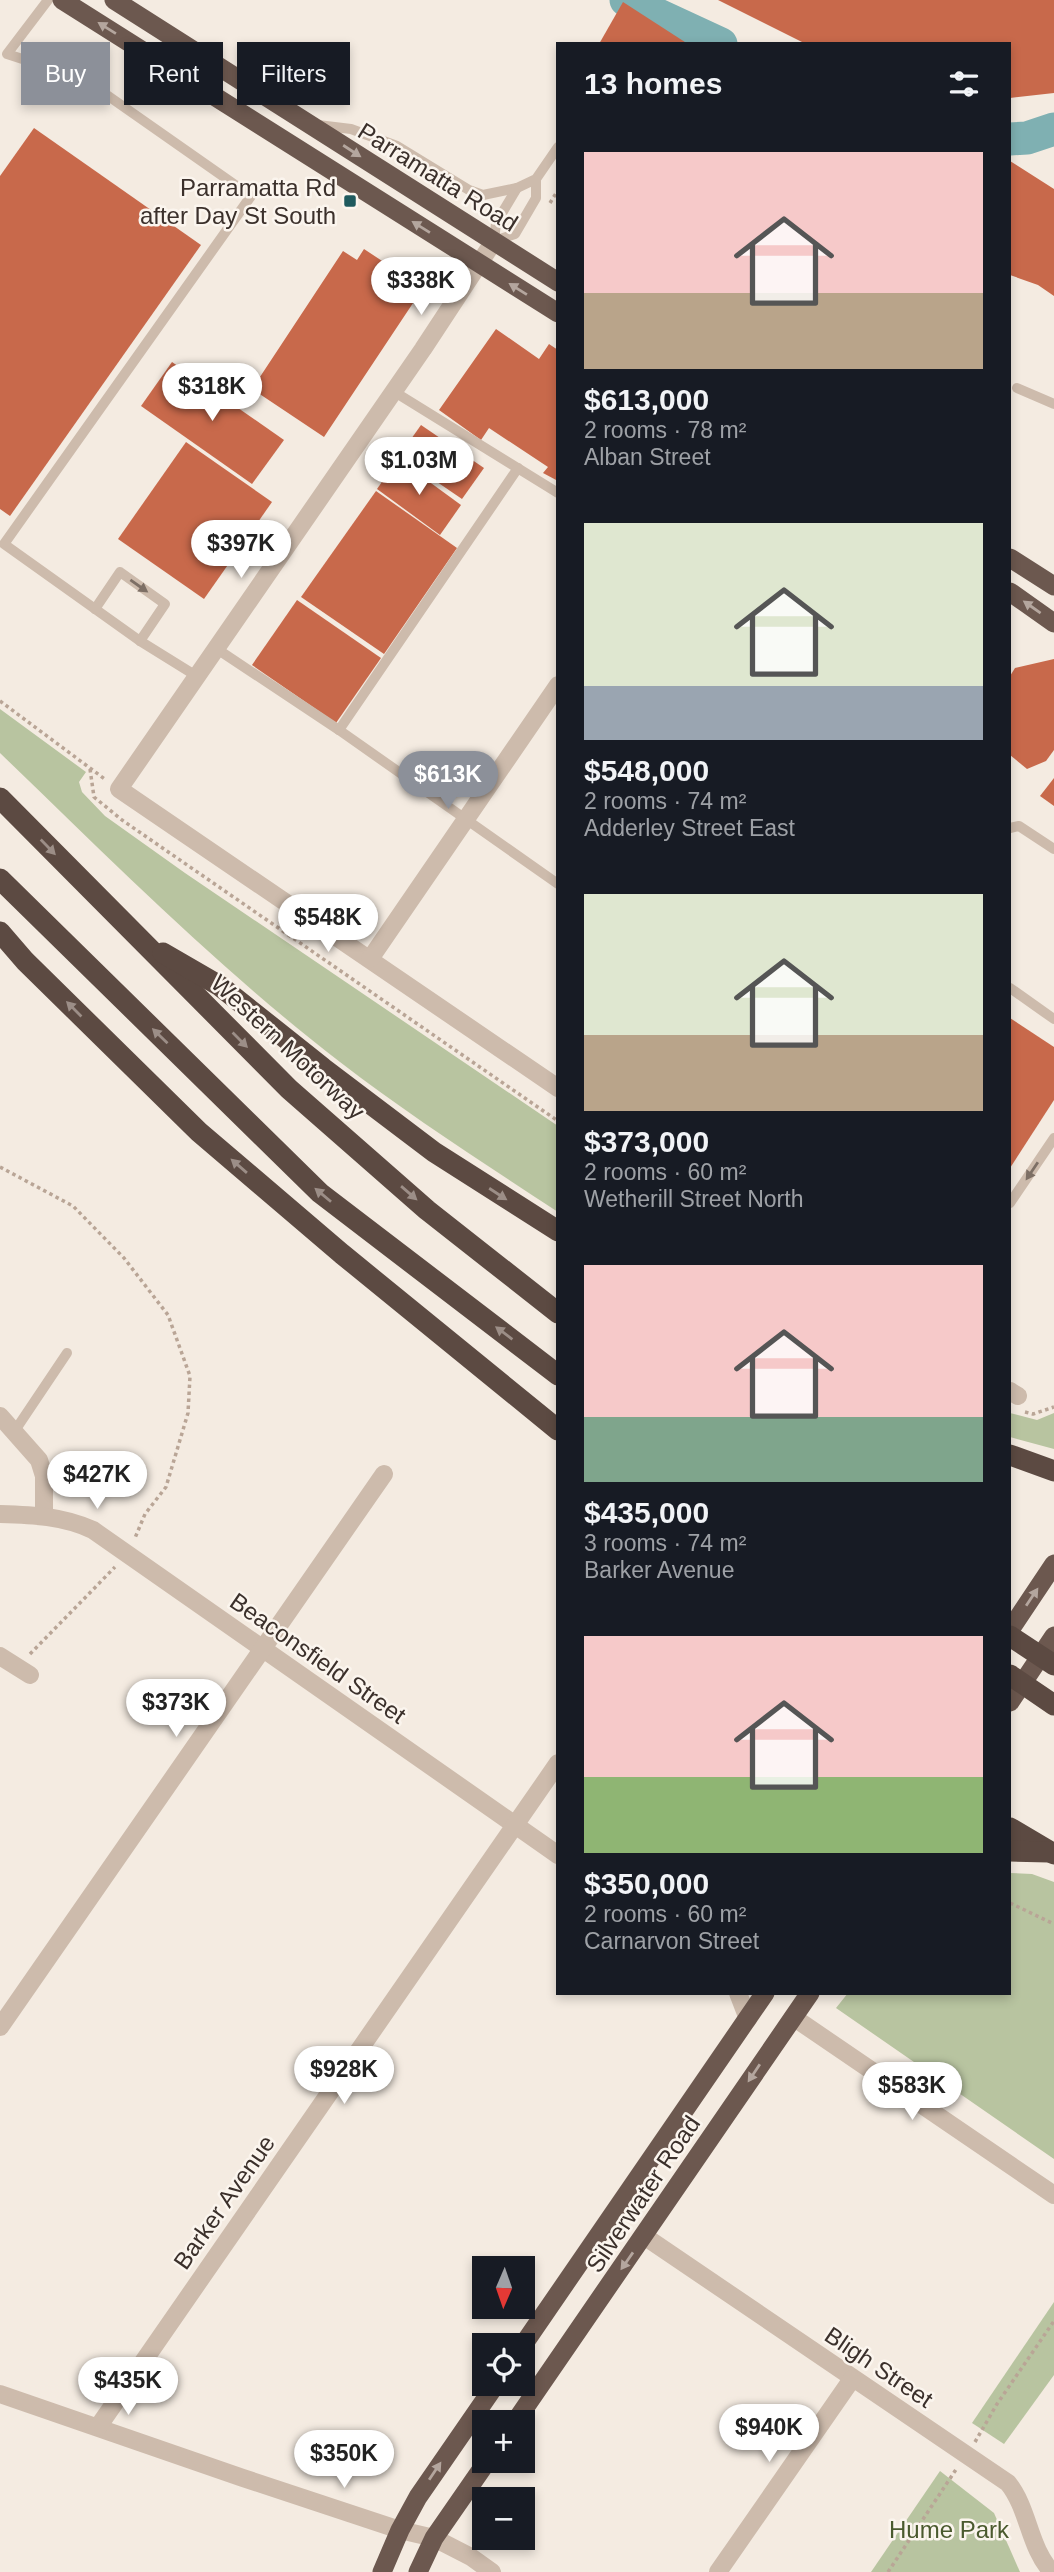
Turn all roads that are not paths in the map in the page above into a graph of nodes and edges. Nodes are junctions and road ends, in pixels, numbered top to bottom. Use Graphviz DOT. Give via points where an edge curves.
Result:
graph roads {
  1 [pos="48,0"];
  2 [pos="62,0"];
  3 [pos="114,0"];
  4 [pos="4,56"];
  5 [pos="308,123"];
  6 [pos="556,150"];
  7 [pos="536,179"];
  8 [pos="517,188"];
  9 [pos="494,242"];
  10 [pos="479,264"];
  11 [pos="556,281"];
  12 [pos="556,312"];
  13 [pos="1017,388"];
  14 [pos="393,391"];
  15 [pos="1054,404"];
  16 [pos="518,468"];
  17 [pos="556,492"];
  18 [pos="1,545"];
  19 [pos="1011,559"];
  20 [pos="1054,586"];
  21 [pos="1011,593"];
  22 [pos="95,609"];
  23 [pos="1054,623"];
  24 [pos="140,640"];
  25 [pos="217,649"];
  26 [pos="198,677"];
  27 [pos="556,688"];
  28 [pos="339,730"];
  29 [pos="0,798"];
  30 [pos="467,818"];
  31 [pos="1011,828"];
  32 [pos="1054,849"];
  33 [pos="0,879"];
  34 [pos="556,883"];
  35 [pos="0,932"];
  36 [pos="140,940"];
  37 [pos="370,959"];
  38 [pos="1011,990"];
  39 [pos="1054,1019"];
  40 [pos="556,1087"];
  41 [pos="1054,1139"];
  42 [pos="1011,1202"];
  43 [pos="556,1230"];
  44 [pos="556,1311"];
  45 [pos="66,1353"];
  46 [pos="556,1373"];
  47 [pos="0,1416"];
  48 [pos="556,1428"];
  49 [pos="14,1432"];
  50 [pos="1011,1443"];
  51 [pos="1011,1455"];
  52 [pos="1054,1458"];
  53 [pos="1054,1471"];
  54 [pos="384,1474"];
  55 [pos="0,1514"];
  56 [pos="44,1516"];
  57 [pos="1054,1564"];
  58 [pos="1011,1628"];
  59 [pos="1054,1636"];
  60 [pos="1011,1637"];
  61 [pos="261,1649"];
  62 [pos="0,1656"];
  63 [pos="1054,1665"];
  64 [pos="24,1671"];
  65 [pos="1011,1676"];
  66 [pos="1011,1700"];
  67 [pos="1054,1705"];
  68 [pos="556,1766"];
  69 [pos="515,1824"];
  70 [pos="1011,1829"];
  71 [pos="1011,1851"];
  72 [pos="1052,1853"];
  73 [pos="556,1854"];
  74 [pos="739,1995"];
  75 [pos="764,1995"];
  76 [pos="809,1995"];
  77 [pos="793,2017"];
  78 [pos="748,2019"];
  79 [pos="0,2026"];
  80 [pos="1054,2196"];
  81 [pos="644,2236"];
  82 [pos="531,2333"];
  83 [pos="852,2379"];
  84 [pos="0,2394"];
  85 [pos="488,2396"];
  86 [pos="523,2410"];
  87 [pos="98,2427"];
  88 [pos="479,2473"];
  89 [pos="400,2530"];
  90 [pos="434,2538"];
  91 [pos="1051,2571"];
  92 [pos="382,2572"];
  93 [pos="418,2572"];
  94 [pos="492,2572"];
  95 [pos="718,2572"];
  1 -- 4 [label="lane"];
  10 -- 2 [label="highway, Parramatta Road, one-way"];
  3 -- 5 [label="highway, Parramatta Road"];
  4 -- 18 [label="lane" via="84,79 251,195"];
  5 -- 8 [label="lane" via="376,137 482,195"];
  5 -- 9 [label="highway, Parramatta Road, one-way"];
  6 -- 7 [label="lane"];
  7 -- 8 [label="lane"];
  7 -- 9 [label="lane" via="536,198 515,234"];
  8 -- 9 [label="lane" via="496,223"];
  9 -- 10 [label="street"];
  9 -- 11 [label="highway, Parramatta Road"];
  12 -- 10 [label="highway, Parramatta Road, one-way"];
  10 -- 14 [label="street"];
  13 -- 15 [label="lane"];
  14 -- 16 [label="lane"];
  14 -- 25 [label="street"];
  16 -- 17 [label="lane"];
  16 -- 28 [label="lane"];
  18 -- 22 [label="lane"];
  19 -- 20 [label="highway"];
  23 -- 21 [label="highway, one-way"];
  22 -- 24 [label="lane"];
  22 -- 24 [label="lane, one-way" via="120,572 165,604"];
  24 -- 26 [label="lane"];
  25 -- 26 [label="street"];
  25 -- 28 [label="lane"];
  26 -- 37 [label="street" via="119,789"];
  27 -- 30 [label="street"];
  28 -- 30 [label="lane"];
  29 -- 36 [label="highway, Western Motorway, one-way"];
  30 -- 34 [label="lane"];
  30 -- 37 [label="street"];
  31 -- 32 [label="lane" via="1020,826"];
  46 -- 33 [label="highway, one-way" via="320,1193"];
  48 -- 35 [label="highway, one-way" via="199,1132"];
  36 -- 43 [label="highway, one-way" via="220,986 435,1152"];
  36 -- 44 [label="highway, Western Motorway, one-way" via="289,1089 427,1210"];
  37 -- 40 [label="street"];
  38 -- 39 [label="lane"];
  41 -- 42 [label="lane, one-way"];
  45 -- 49 [label="lane"];
  47 -- 49 [label="street"];
  49 -- 56 [label="street" via="42,1467"];
  50 -- 52 [label="highway"];
  51 -- 53 [label="highway"];
  54 -- 61 [label="street"];
  55 -- 56 [label="street, Beaconsfield Street"];
  56 -- 61 [label="street, Beaconsfield Street" via="93,1530"];
  58 -- 57 [label="highway, one-way"];
  59 -- 66 [label="highway"];
  60 -- 63 [label="highway, bridge"];
  61 -- 69 [label="street, Beaconsfield Street"];
  61 -- 79 [label="street"];
  62 -- 64 [label="street"];
  65 -- 67 [label="highway, bridge"];
  68 -- 69 [label="street, Barker Avenue"];
  69 -- 73 [label="street, Beaconsfield Street"];
  69 -- 87 [label="street, Barker Avenue"];
  70 -- 72 [label="highway"];
  71 -- 72 [label="highway"];
  74 -- 78 [label="street"];
  75 -- 78 [label="highway, Silverwater Road"];
  76 -- 77 [label="highway, Silverwater Road"];
  77 -- 80 [label="street"];
  77 -- 81 [label="highway, Silverwater Road, one-way"];
  78 -- 82 [label="highway, Silverwater Road"];
  81 -- 83 [label="street, Bligh Street"];
  81 -- 86 [label="highway, Silverwater Road, one-way"];
  83 -- 91 [label="street, Bligh Street" via="1008,2483"];
  83 -- 95 [label="street"];
  84 -- 87 [label="street"];
  89 -- 85 [label="highway, one-way"];
  87 -- 89 [label="street"];
  88 -- 90 [label="highway"];
  89 -- 90 [label="street"];
  89 -- 92 [label="highway"];
  90 -- 93 [label="highway"];
  90 -- 94 [label="street"];
}
